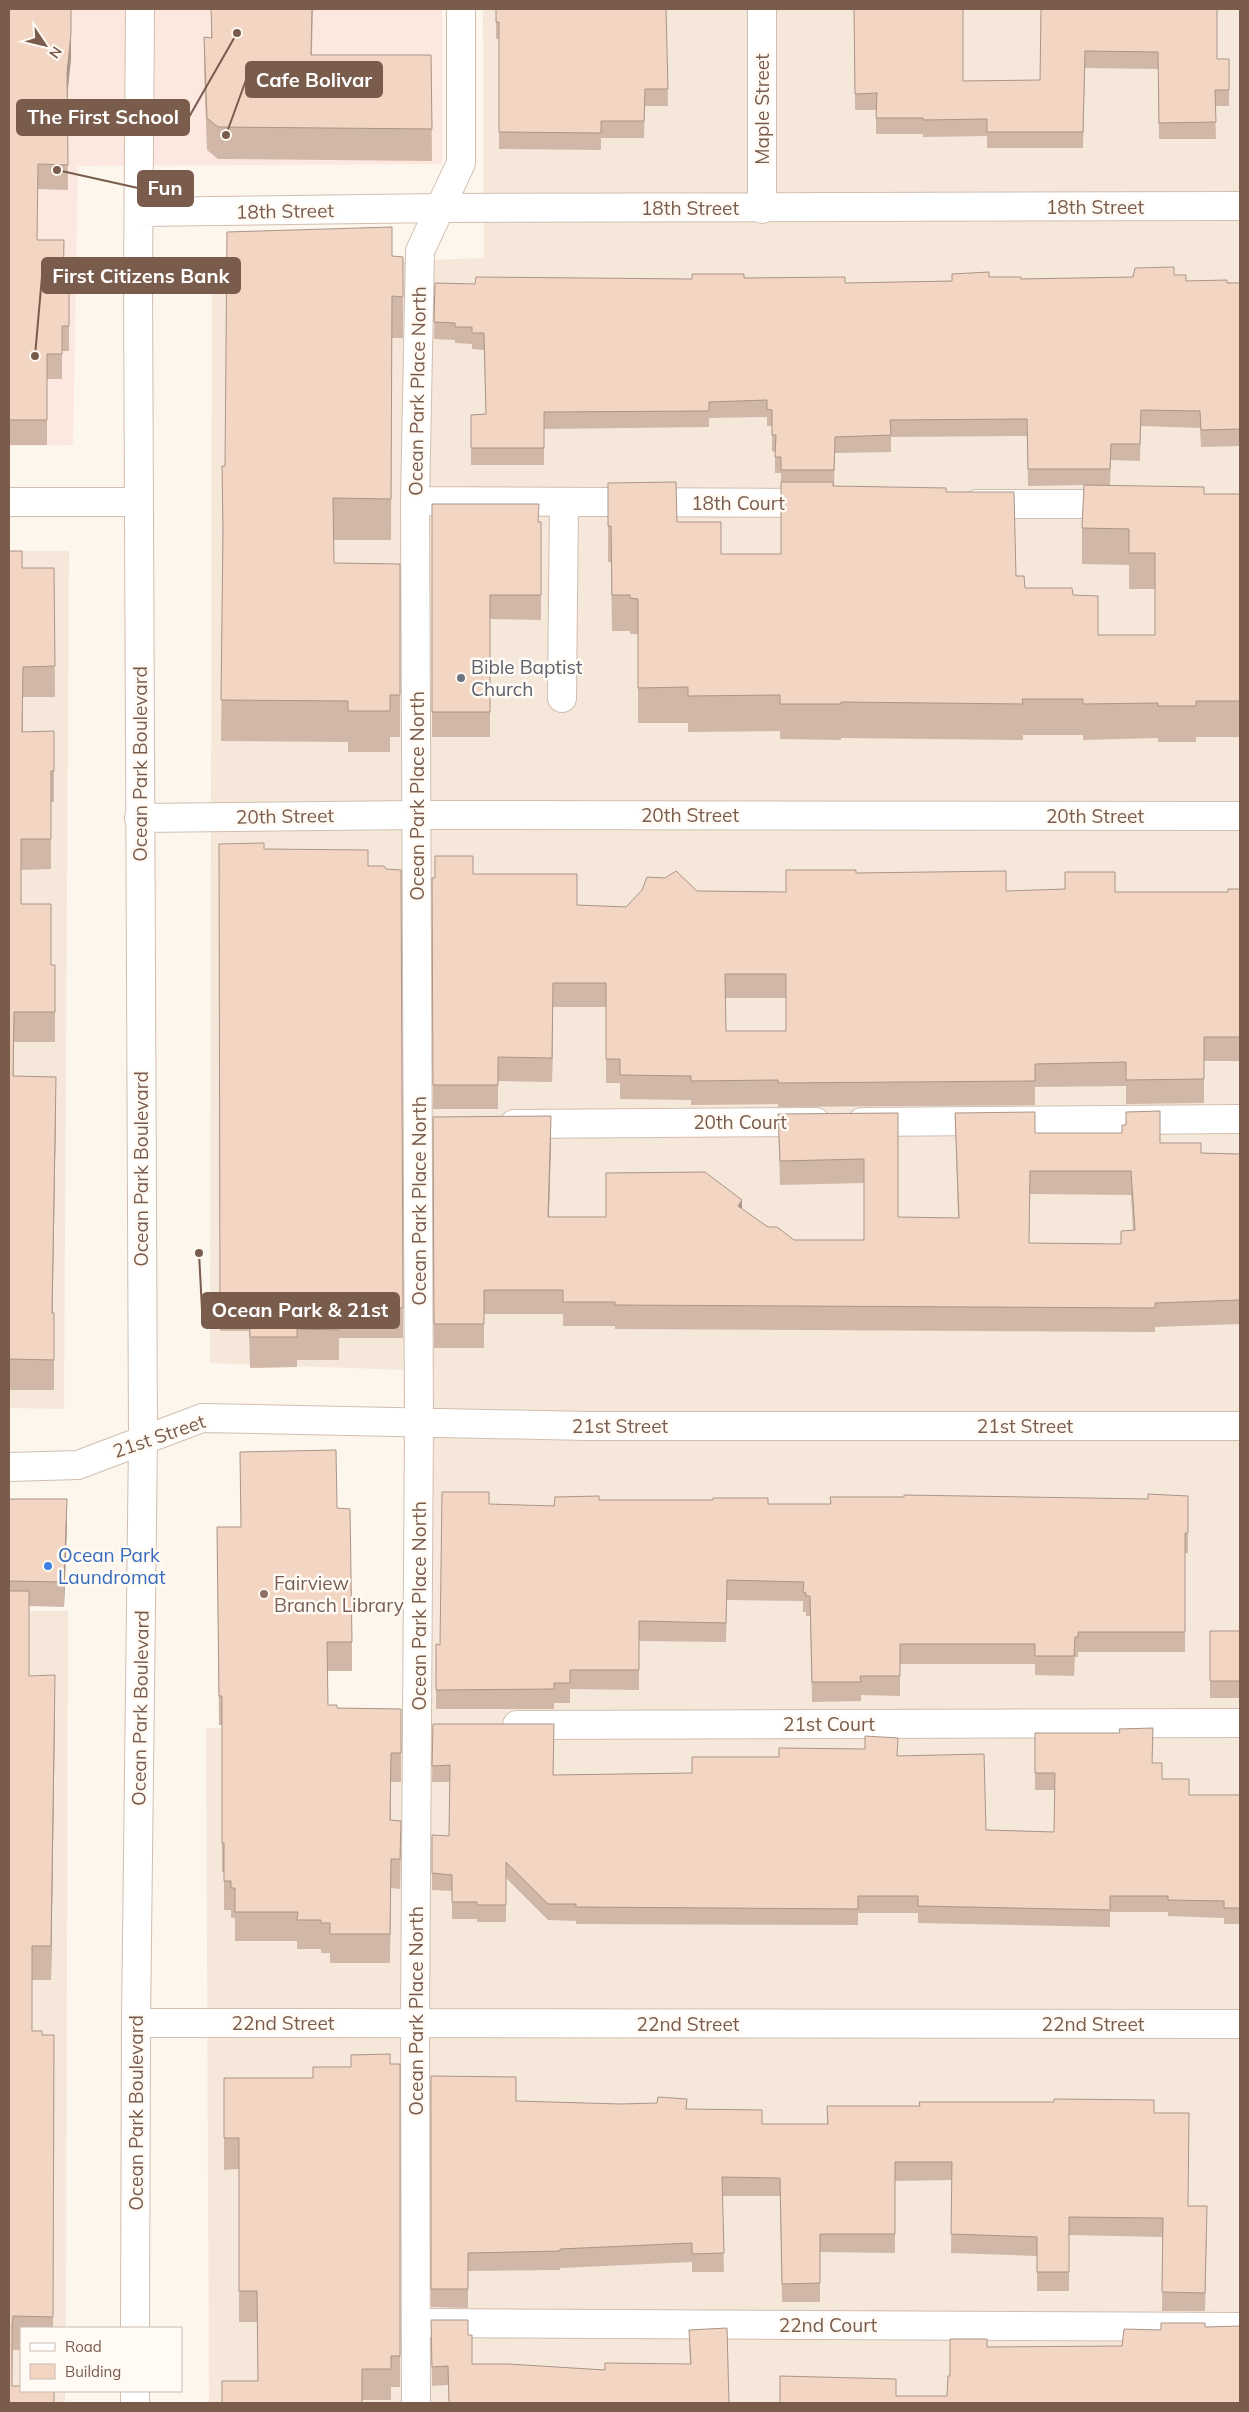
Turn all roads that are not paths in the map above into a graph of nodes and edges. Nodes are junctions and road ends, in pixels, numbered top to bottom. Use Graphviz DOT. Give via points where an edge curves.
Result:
graph roads {
  1 [pos="140,9"];
  2 [pos="461,9"];
  3 [pos="762,9"];
  4 [pos="1240,206"];
  5 [pos="441,208"];
  6 [pos="762,209"];
  7 [pos="139,212"];
  8 [pos="415,501"];
  9 [pos="9,502"];
  10 [pos="139,502"];
  11 [pos="564,502"];
  12 [pos="843,503"];
  13 [pos="952,504"];
  14 [pos="1141,504"];
  15 [pos="562,698"];
  16 [pos="417,814"];
  17 [pos="1240,816"];
  18 [pos="139,818"];
  19 [pos="1240,1119"];
  20 [pos="488,1124"];
  21 [pos="420,1422"];
  22 [pos="1240,1426"];
  23 [pos="143,1439"];
  24 [pos="9,1467"];
  25 [pos="1240,1723"];
  26 [pos="488,1725"];
  27 [pos="136,2022"];
  28 [pos="415,2024"];
  29 [pos="1240,2024"];
  30 [pos="416,2323"];
  31 [pos="1240,2326"];
  32 [pos="135,2327"];
  33 [pos="416,2403"];
  1 -- 7 [label="street, Ocean Park Boulevard"];
  2 -- 5 [label="street, Ocean Park Place North" via="461,163"];
  3 -- 6 [label="street, Maple Street"];
  4 -- 6 [label="street, 18th Street"];
  5 -- 6 [label="street, 18th Street"];
  5 -- 7 [label="street, 18th Street"];
  5 -- 8 [label="street, Ocean Park Place North" via="420,251"];
  7 -- 10 [label="street, Ocean Park Boulevard"];
  8 -- 11 [label="street, 18th Court"];
  8 -- 16 [label="street, Ocean Park Place North"];
  9 -- 10 [label="street"];
  10 -- 18 [label="street, Ocean Park Boulevard"];
  11 -- 12 [label="street, 18th Court"];
  11 -- 15 [label="street"];
  13 -- 14 [label="street"];
  16 -- 17 [label="street, 20th Street"];
  16 -- 18 [label="street, 20th Street"];
  16 -- 21 [label="street, Ocean Park Place North" via="429,1124"];
  18 -- 23 [label="street, Ocean Park Boulevard"];
  19 -- 20 [label="street, 20th Court"];
  21 -- 22 [label="street, 21st Street" via="588,1426"];
  21 -- 23 [label="street, 21st Street" via="202,1418"];
  21 -- 28 [label="street, Ocean Park Place North" via="428,1725"];
  23 -- 24 [label="street, 21st Street" via="78,1465"];
  23 -- 27 [label="street, Ocean Park Boulevard"];
  25 -- 26 [label="street, 21st Court"];
  27 -- 28 [label="street, 22nd Street"];
  27 -- 32 [label="street, Ocean Park Boulevard"];
  28 -- 29 [label="street, 22nd Street"];
  28 -- 30 [label="street, Ocean Park Place North"];
  30 -- 31 [label="street, 22nd Court"];
  30 -- 33 [label="street, Ocean Park Place North"];
}
